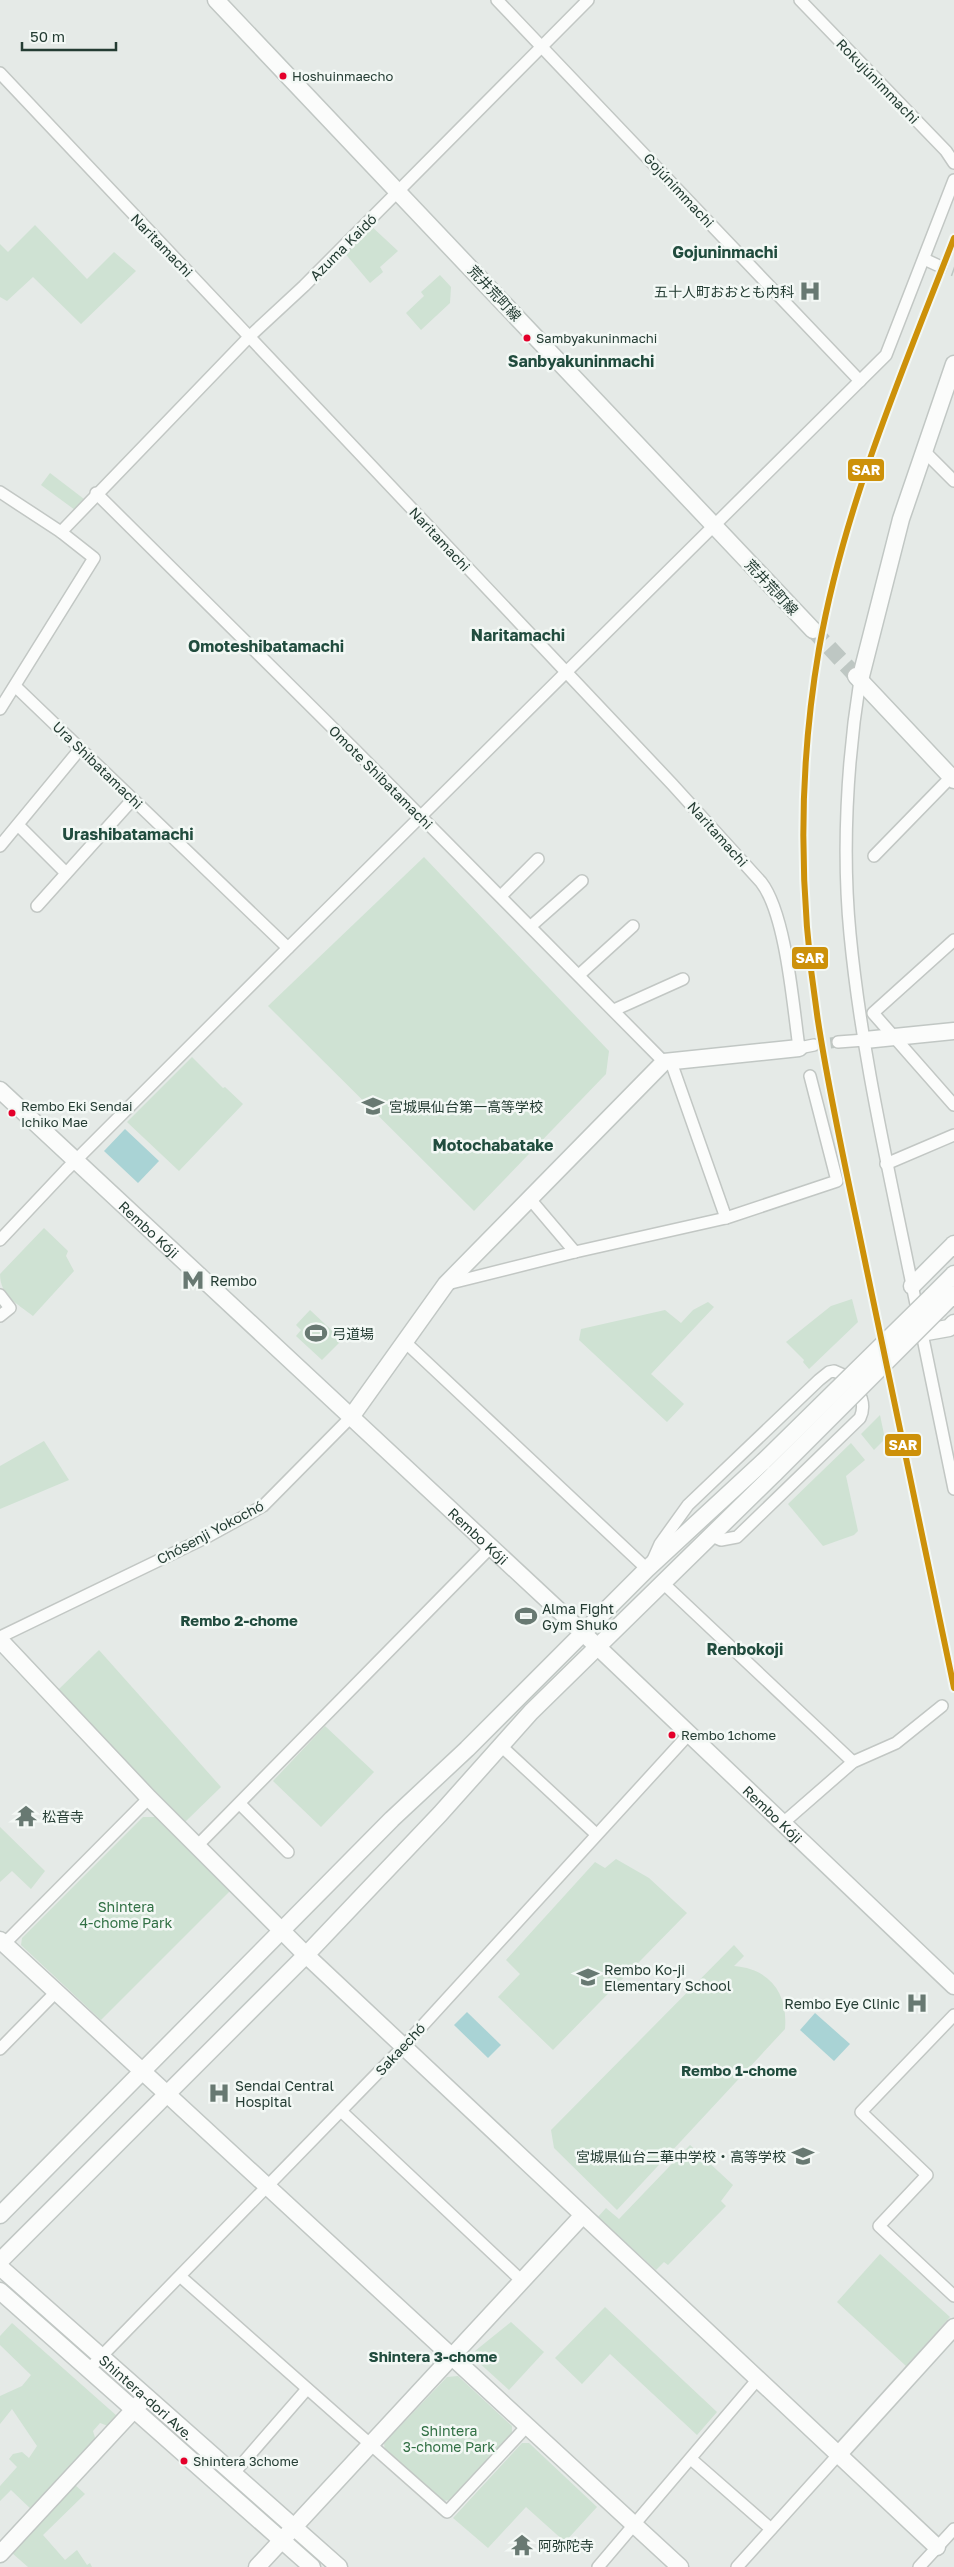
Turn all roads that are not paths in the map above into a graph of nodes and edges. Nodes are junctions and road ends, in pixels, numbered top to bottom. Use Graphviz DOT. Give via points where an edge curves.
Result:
graph roads {
  1 [pos="216,0"];
  2 [pos="496,0"];
  3 [pos="588,0"];
  4 [pos="800,0"];
  5 [pos="542,47"];
  6 [pos="0,73"];
  7 [pos="954,163"];
  8 [pos="954,180"];
  9 [pos="399,191"];
  10 [pos="924,259"];
  11 [pos="937,265"];
  12 [pos="250,337"];
  13 [pos="954,364"];
  14 [pos="860,381"];
  15 [pos="923,450"];
  16 [pos="954,481"];
  17 [pos="0,492"];
  18 [pos="96,494"];
  19 [pos="714,525"];
  20 [pos="61,532"];
  21 [pos="813,630"];
  22 [pos="566,672"];
  23 [pos="858,678"];
  24 [pos="15,686"];
  25 [pos="0,709"];
  26 [pos="80,748"];
  27 [pos="953,779"];
  28 [pos="133,799"];
  29 [pos="421,817"];
  30 [pos="18,825"];
  31 [pos="0,846"];
  32 [pos="874,856"];
  33 [pos="538,859"];
  34 [pos="66,873"];
  35 [pos="582,881"];
  36 [pos="501,896"];
  37 [pos="37,906"];
  38 [pos="531,926"];
  39 [pos="633,926"];
  40 [pos="954,940"];
  41 [pos="288,948"];
  42 [pos="579,975"];
  43 [pos="682,979"];
  44 [pos="614,1010"];
  45 [pos="954,1030"];
  46 [pos="895,1038"];
  47 [pos="864,1040"];
  48 [pos="838,1042"];
  49 [pos="807,1046"];
  50 [pos="668,1062"];
  51 [pos="810,1076"];
  52 [pos="0,1090"];
  53 [pos="954,1105"];
  54 [pos="954,1135"];
  55 [pos="76,1161"];
  56 [pos="886,1164"];
  57 [pos="530,1198"];
  58 [pos="726,1218"];
  59 [pos="0,1240"];
  60 [pos="954,1244"];
  61 [pos="575,1252"];
  62 [pos="954,1274"];
  63 [pos="446,1284"];
  64 [pos="912,1286"];
  65 [pos="954,1294"];
  66 [pos="0,1296"];
  67 [pos="935,1302"];
  68 [pos="0,1316"];
  69 [pos="954,1323"];
  70 [pos="921,1333"];
  71 [pos="404,1340"];
  72 [pos="351,1417"];
  73 [pos="769,1467"];
  74 [pos="954,1489"];
  75 [pos="712,1536"];
  76 [pos="490,1548"];
  77 [pos="649,1568"];
  78 [pos="663,1582"];
  79 [pos="582,1632"];
  80 [pos="0,1638"];
  81 [pos="597,1647"];
  82 [pos="942,1706"];
  83 [pos="689,1734"];
  84 [pos="500,1745"];
  85 [pos="852,1762"];
  86 [pos="149,1798"];
  87 [pos="240,1804"];
  88 [pos="783,1823"];
  89 [pos="596,1834"];
  90 [pos="197,1846"];
  91 [pos="288,1852"];
  92 [pos="281,1932"];
  93 [pos="2,1942"];
  94 [pos="306,1955"];
  95 [pos="954,1986"];
  96 [pos="56,1992"];
  97 [pos="954,2014"];
  98 [pos="403,2047"];
  99 [pos="0,2049"];
  100 [pos="142,2070"];
  101 [pos="168,2095"];
  102 [pos="341,2111"];
  103 [pos="267,2186"];
  104 [pos="0,2214"];
  105 [pos="583,2214"];
  106 [pos="0,2261"];
  107 [pos="0,2267"];
  108 [pos="181,2277"];
  109 [pos="522,2281"];
  110 [pos="0,2291"];
  111 [pos="954,2296"];
  112 [pos="954,2327"];
  113 [pos="101,2356"];
  114 [pos="452,2356"];
  115 [pos="88,2369"];
  116 [pos="757,2380"];
  117 [pos="307,2389"];
  118 [pos="146,2396"];
  119 [pos="134,2409"];
  120 [pos="528,2425"];
  121 [pos="370,2444"];
  122 [pos="838,2455"];
  123 [pos="691,2459"];
  124 [pos="234,2473"];
  125 [pos="636,2525"];
  126 [pos="294,2527"];
  127 [pos="771,2529"];
  128 [pos="954,2529"];
  129 [pos="282,2540"];
  130 [pos="937,2547"];
  131 [pos="0,2554"];
  132 [pos="257,2567"];
  133 [pos="312,2567"];
  134 [pos="339,2567"];
  135 [pos="598,2567"];
  136 [pos="680,2567"];
  137 [pos="737,2567"];
  138 [pos="919,2567"];
  1 -- 9 [label="street, 荒井荒町線"];
  2 -- 5 [label="street, Gojúnimmachi"];
  3 -- 5 [label="street, Azuma Kaidó"];
  4 -- 7 [label="street, Rokujúnimmachi"];
  5 -- 9 [label="street, Azuma Kaidó"];
  5 -- 14 [label="street, Gojúnimmachi"];
  6 -- 12 [label="street, Naritamachi"];
  8 -- 10 [label="street"];
  9 -- 12 [label="street, Azuma Kaidó"];
  9 -- 19 [label="street, 荒井荒町線"];
  10 -- 11 [label="street"];
  10 -- 14 [label="street" via="886,355"];
  12 -- 18 [label="street, Azuma Kaidó"];
  12 -- 22 [label="street, Naritamachi"];
  13 -- 15 [label="street"];
  14 -- 19 [label="street"];
  15 -- 16 [label="street"];
  15 -- 23 [label="street" via="898,528"];
  17 -- 20 [label="street"];
  18 -- 20 [label="street, Azuma Kaidó"];
  18 -- 29 [label="street, Omote Shibatamachi"];
  19 -- 21 [label="street, 荒井荒町線"];
  19 -- 22 [label="street"];
  20 -- 24 [label="street" via="94,558"];
  22 -- 29 [label="street"];
  22 -- 49 [label="street, Naritamachi" via="702,816 768,892 779,920"];
  23 -- 27 [label="street"];
  23 -- 47 [label="street" via="850,761 847,881 850,934"];
  24 -- 25 [label="street"];
  24 -- 26 [label="street, Ura Shibatamachi"];
  26 -- 28 [label="street, Ura Shibatamachi"];
  26 -- 30 [label="street"];
  27 -- 32 [label="street"];
  28 -- 34 [label="street"];
  28 -- 41 [label="street, Ura Shibatamachi"];
  29 -- 36 [label="street, Omote Shibatamachi"];
  29 -- 41 [label="street"];
  30 -- 31 [label="street"];
  30 -- 34 [label="street"];
  33 -- 36 [label="street"];
  34 -- 37 [label="street"];
  35 -- 38 [label="street"];
  36 -- 38 [label="street, Omote Shibatamachi"];
  38 -- 42 [label="street, Omote Shibatamachi"];
  39 -- 42 [label="street"];
  40 -- 46 [label="street" via="873,1013"];
  41 -- 55 [label="street"];
  42 -- 44 [label="street, Omote Shibatamachi"];
  43 -- 44 [label="street"];
  44 -- 50 [label="street, Omote Shibatamachi"];
  45 -- 46 [label="street"];
  46 -- 47 [label="street"];
  46 -- 53 [label="street"];
  47 -- 48 [label="street"];
  47 -- 56 [label="street"];
  49 -- 50 [label="street"];
  50 -- 57 [label="street"];
  50 -- 58 [label="street"];
  51 -- 58 [label="street" via="837,1181"];
  52 -- 55 [label="street, Rembo Kóji"];
  54 -- 56 [label="street"];
  55 -- 59 [label="street"];
  55 -- 72 [label="street, Rembo Kóji"];
  56 -- 64 [label="street"];
  57 -- 61 [label="street"];
  57 -- 63 [label="street"];
  58 -- 61 [label="street"];
  60 -- 64 [label="street"];
  61 -- 63 [label="street"];
  62 -- 67 [label="street"];
  63 -- 71 [label="street"];
  64 -- 70 [label="street"];
  65 -- 67 [label="street"];
  66 -- 68 [label="street" via="10,1308"];
  67 -- 73 [label="street, bridge"];
  69 -- 70 [label="street" via="949,1328"];
  70 -- 74 [label="street"];
  71 -- 72 [label="street"];
  71 -- 77 [label="street"];
  72 -- 76 [label="street, Rembo Kóji"];
  72 -- 80 [label="street, Chósenji Yokochó" via="263,1506"];
  73 -- 75 [label="street"];
  73 -- 77 [label="street"];
  75 -- 77 [label="street" via="721,1540 737,1537 860,1418 863,1408 861,1396 854,1385 834,1371 819,1380 688,1505 660,1544"];
  75 -- 78 [label="street"];
  76 -- 79 [label="street, Rembo Kóji"];
  76 -- 87 [label="street"];
  77 -- 79 [label="street"];
  78 -- 81 [label="street"];
  78 -- 85 [label="street"];
  79 -- 81 [label="street, Rembo Kóji"];
  79 -- 92 [label="street"];
  80 -- 86 [label="street"];
  81 -- 83 [label="street, Rembo Kóji"];
  81 -- 84 [label="street"];
  82 -- 85 [label="street" via="896,1743"];
  83 -- 88 [label="street, Rembo Kóji"];
  83 -- 89 [label="street, Sakaechó"];
  84 -- 89 [label="street"];
  84 -- 94 [label="street" via="440,1814"];
  85 -- 88 [label="street"];
  86 -- 90 [label="street"];
  86 -- 93 [label="street"];
  87 -- 90 [label="street"];
  87 -- 91 [label="street"];
  88 -- 95 [label="street, Rembo Kóji"];
  89 -- 98 [label="street, Sakaechó"];
  90 -- 92 [label="street"];
  92 -- 94 [label="street"];
  92 -- 100 [label="street"];
  93 -- 96 [label="street"];
  94 -- 98 [label="street"];
  94 -- 101 [label="street"];
  96 -- 99 [label="street"];
  96 -- 100 [label="street"];
  97 -- 111 [label="street" via="861,2112 926,2175 879,2226"];
  98 -- 102 [label="street, Sakaechó"];
  98 -- 105 [label="street"];
  100 -- 101 [label="street"];
  100 -- 104 [label="street"];
  101 -- 103 [label="street"];
  101 -- 106 [label="street"];
  102 -- 103 [label="street, Sakaechó"];
  102 -- 109 [label="street"];
  103 -- 108 [label="street, Sakaechó"];
  103 -- 114 [label="street"];
  105 -- 109 [label="street"];
  105 -- 116 [label="street"];
  107 -- 113 [label="street, Shintera-dori Ave."];
  108 -- 113 [label="street, Sakaechó"];
  108 -- 117 [label="street"];
  109 -- 114 [label="street"];
  110 -- 115 [label="street, Shintera-dori Ave."];
  112 -- 122 [label="street"];
  113 -- 115 [label="street, Sakaechó"];
  113 -- 118 [label="street, Shintera-dori Ave."];
  114 -- 120 [label="street"];
  114 -- 121 [label="street"];
  115 -- 119 [label="street, Shintera-dori Ave."];
  116 -- 122 [label="street"];
  116 -- 123 [label="street"];
  117 -- 121 [label="street"];
  117 -- 124 [label="street"];
  118 -- 119 [label="street"];
  118 -- 124 [label="street, Shintera-dori Ave."];
  119 -- 129 [label="street, Shintera-dori Ave."];
  119 -- 131 [label="street"];
  120 -- 121 [label="street" via="447,2512"];
  120 -- 125 [label="street"];
  121 -- 126 [label="street"];
  122 -- 127 [label="street"];
  122 -- 130 [label="street"];
  123 -- 125 [label="street"];
  123 -- 127 [label="street"];
  124 -- 126 [label="street, Shintera-dori Ave."];
  125 -- 135 [label="street"];
  125 -- 136 [label="street"];
  126 -- 129 [label="street"];
  126 -- 134 [label="street, Shintera-dori Ave."];
  127 -- 137 [label="street"];
  128 -- 130 [label="street"];
  129 -- 132 [label="street"];
  129 -- 133 [label="street, Shintera-dori Ave."];
  130 -- 138 [label="street"];
}
